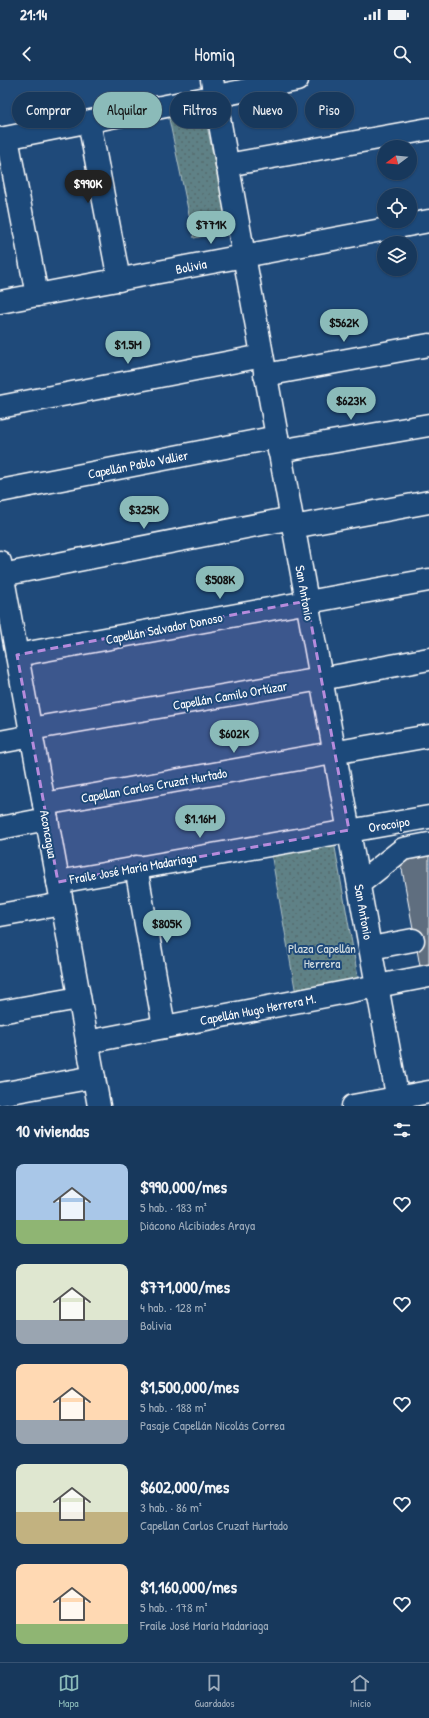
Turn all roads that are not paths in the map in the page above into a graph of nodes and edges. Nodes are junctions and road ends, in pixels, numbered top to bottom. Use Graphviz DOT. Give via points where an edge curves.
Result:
graph roads {
  1 [pos="296,80"];
  2 [pos="213,88"];
  3 [pos="89,122"];
  4 [pos="429,129"];
  5 [pos="4,138"];
  6 [pos="227,166"];
  7 [pos="429,222"];
  8 [pos="244,256"];
  9 [pos="119,280"];
  10 [pos="37,295"];
  11 [pos="0,302"];
  12 [pos="429,345"];
  13 [pos="264,366"];
  14 [pos="0,407"];
  15 [pos="429,425"];
  16 [pos="278,444"];
  17 [pos="0,491"];
  18 [pos="429,502"];
  19 [pos="293,522"];
  20 [pos="1,566"];
  21 [pos="429,580"];
  22 [pos="307,601"];
  23 [pos="11,653"];
  24 [pos="429,659"];
  25 [pos="321,679"];
  26 [pos="31,733"];
  27 [pos="429,736"];
  28 [pos="0,742"];
  29 [pos="335,753"];
  30 [pos="46,812"];
  31 [pos="429,817"];
  32 [pos="0,828"];
  33 [pos="349,830"];
  34 [pos="429,844"];
  35 [pos="136,867"];
  36 [pos="58,882"];
  37 [pos="359,884"];
  38 [pos="62,904"];
  39 [pos="0,916"];
  40 [pos="413,940"];
  41 [pos="370,948"];
  42 [pos="429,976"];
  43 [pos="378,987"];
  44 [pos="79,998"];
  45 [pos="0,1012"];
  46 [pos="164,1027"];
  47 [pos="87,1042"];
  48 [pos="94,1077"];
  49 [pos="429,1092"];
  50 [pos="0,1094"];
  51 [pos="399,1102"];
  52 [pos="99,1106"];
  53 [pos="353,1106"];
  1 -- 2 [label="street"];
  2 -- 3 [label="street"];
  2 -- 6 [label="street, San Antonio"];
  3 -- 5 [label="street"];
  3 -- 9 [label="street"];
  4 -- 6 [label="street"];
  5 -- 10 [label="street"];
  6 -- 8 [label="street, San Antonio"];
  7 -- 8 [label="street, Bolivia"];
  8 -- 9 [label="street, Bolivia"];
  8 -- 13 [label="street, San Antonio"];
  9 -- 10 [label="street, Bolivia"];
  10 -- 11 [label="street, Bolivia"];
  12 -- 13 [label="street"];
  13 -- 14 [label="street"];
  13 -- 16 [label="street, San Antonio"];
  15 -- 16 [label="street, Capellán Pablo Vallier"];
  16 -- 17 [label="street, Capellán Pablo Vallier"];
  16 -- 19 [label="street, San Antonio"];
  18 -- 19 [label="street"];
  19 -- 20 [label="street"];
  19 -- 22 [label="street, San Antonio"];
  20 -- 23 [label="street, Aconcagua"];
  21 -- 22 [label="street, Capellán Salvador Donoso"];
  22 -- 23 [label="street, Capellán Salvador Donoso"];
  22 -- 25 [label="street, San Antonio"];
  23 -- 26 [label="street, Aconcagua"];
  24 -- 25 [label="street, Capellán Camilo Ortúzar"];
  25 -- 26 [label="street, Capellán Camilo Ortúzar"];
  25 -- 29 [label="street, San Antonio"];
  26 -- 28 [label="street, Capellán Camilo Ortúzar"];
  26 -- 30 [label="street, Aconcagua"];
  27 -- 29 [label="street, Capellan Carlos Cruzat Hurtado"];
  29 -- 30 [label="street, Capellan Carlos Cruzat Hurtado"];
  29 -- 33 [label="street, San Antonio"];
  30 -- 32 [label="street, Capellan Carlos Cruzat Hurtado"];
  30 -- 36 [label="street, Aconcagua"];
  31 -- 33 [label="street, Orocoipo"];
  33 -- 35 [label="street, Fraile José María Madariaga"];
  33 -- 37 [label="street, San Antonio"];
  34 -- 37 [label="street" via="403,849"];
  35 -- 36 [label="street, Fraile José María Madariaga"];
  35 -- 46 [label="street"];
  36 -- 38 [label="street, Aconcagua"];
  37 -- 41 [label="street, San Antonio"];
  38 -- 39 [label="street"];
  38 -- 44 [label="street, Aconcagua"];
  40 -- 41 [label="street"];
  41 -- 43 [label="street, San Antonio"];
  42 -- 43 [label="street, Capellán Hugo Herrera M."];
  43 -- 46 [label="street, Capellán Hugo Herrera M."];
  43 -- 51 [label="street, San Antonio"];
  44 -- 45 [label="street"];
  44 -- 47 [label="street, Aconcagua"];
  46 -- 47 [label="street, Capellán Hugo Herrera M."];
  47 -- 48 [label="street, Aconcagua"];
  48 -- 50 [label="street"];
  48 -- 52 [label="street, Aconcagua"];
  49 -- 51 [label="street"];
  51 -- 53 [label="street"];
}
